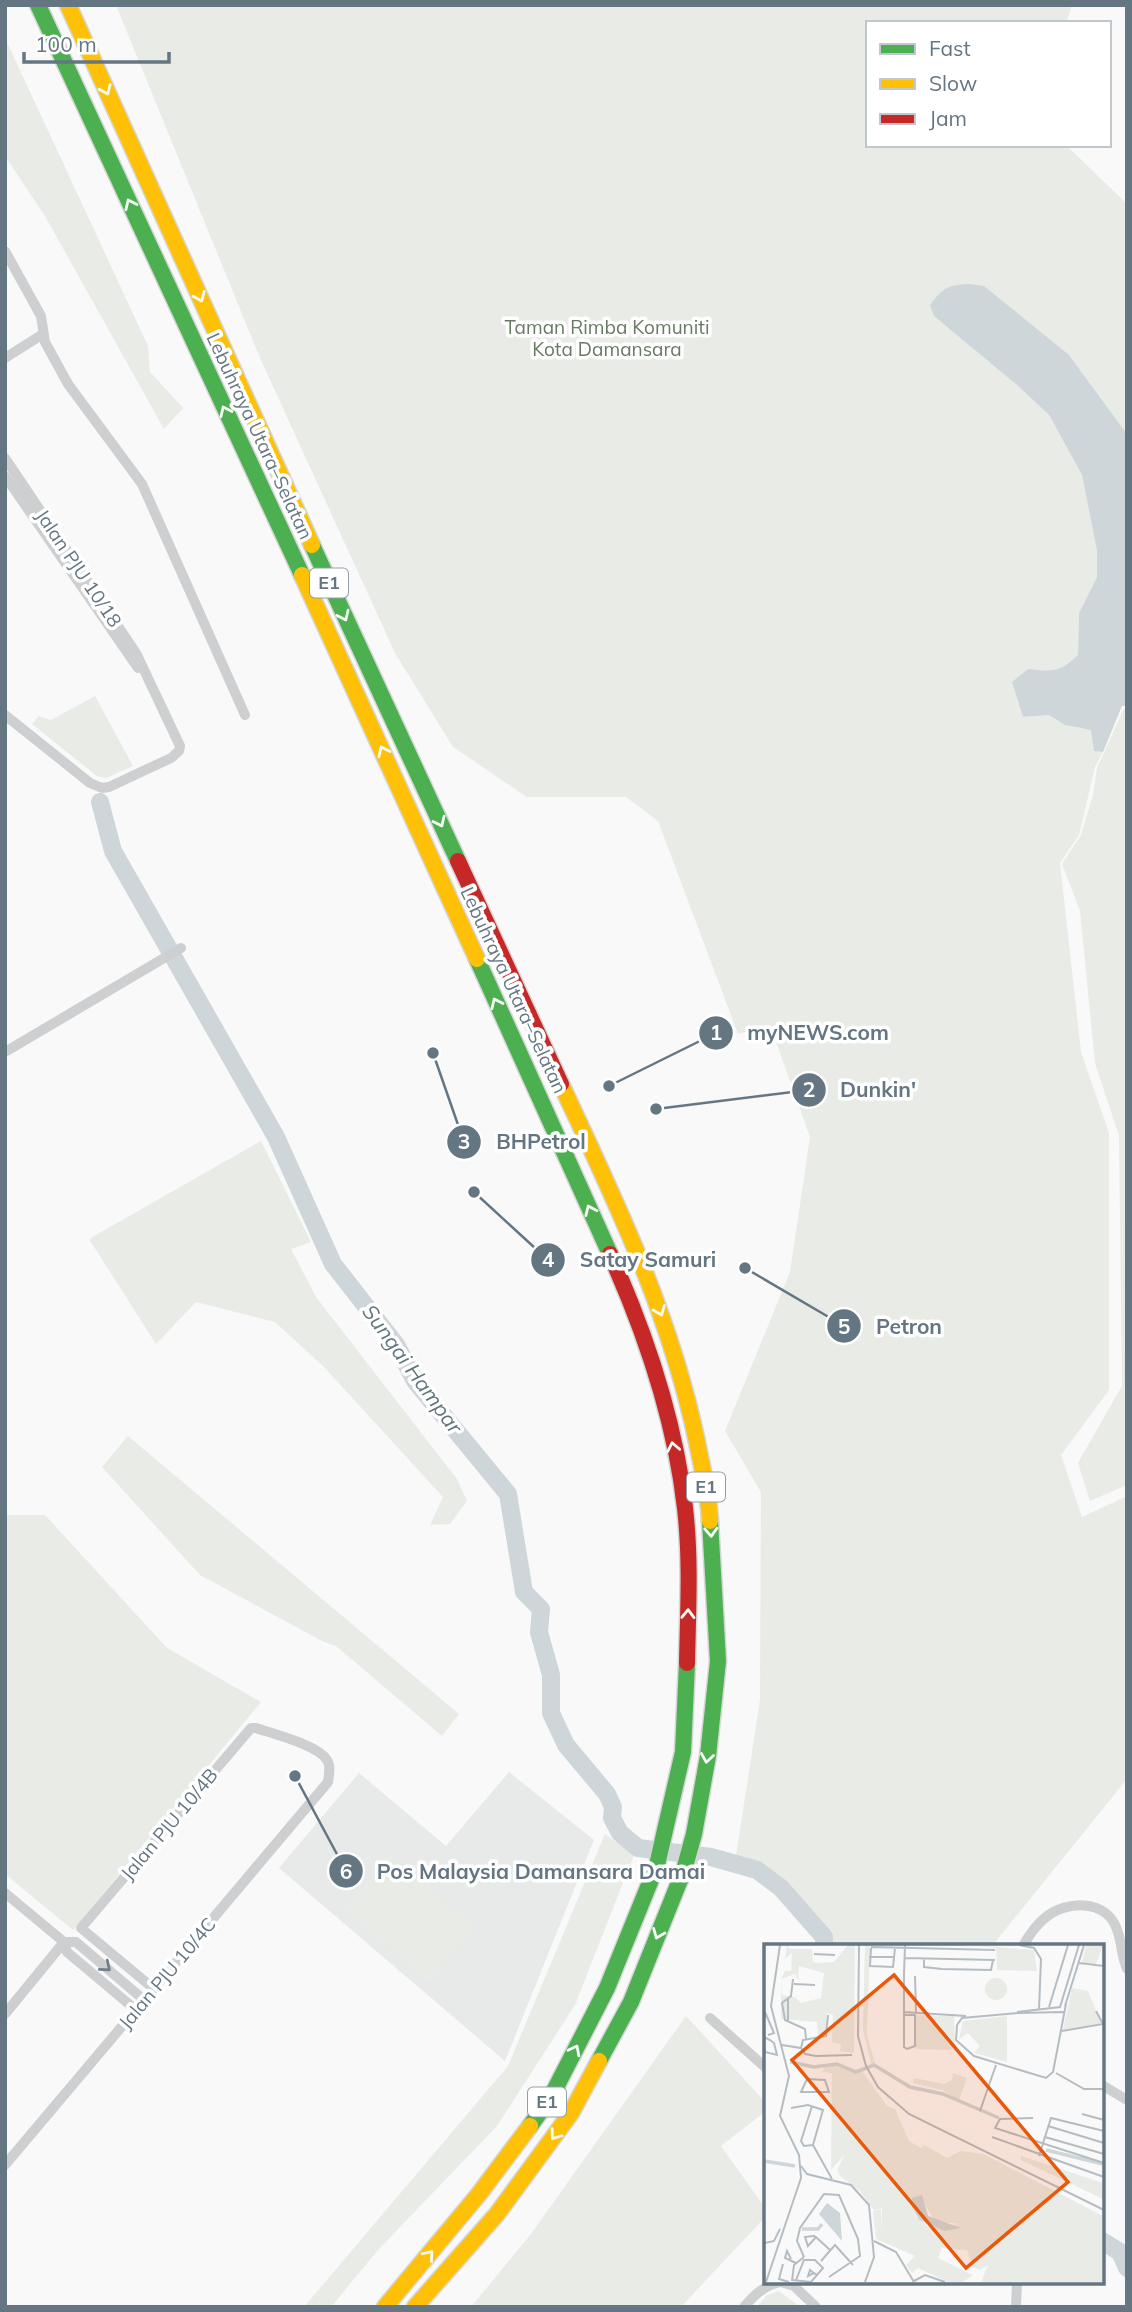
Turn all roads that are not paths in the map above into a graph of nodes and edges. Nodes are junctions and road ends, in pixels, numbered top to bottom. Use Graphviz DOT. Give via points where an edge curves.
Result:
graph roads {
  1 [pos="38,5"];
  2 [pos="68,5"];
  3 [pos="5,251"];
  4 [pos="43,334"];
  5 [pos="5,358"];
  6 [pos="5,458"];
  7 [pos="5,476"];
  8 [pos="149,681"];
  9 [pos="5,715"];
  10 [pos="245,715"];
  11 [pos="181,948"];
  12 [pos="5,1052"];
  13 [pos="328,1782"];
  14 [pos="5,1893"];
  15 [pos="64,1942"];
  16 [pos="1024,1944"];
  17 [pos="1127,1969"];
  18 [pos="154,1989"];
  19 [pos="144,2000"];
  20 [pos="136,2010"];
  21 [pos="5,2014"];
  22 [pos="710,2018"];
  23 [pos="764,2066"];
  24 [pos="1104,2086"];
  25 [pos="1127,2099"];
  26 [pos="5,2165"];
  27 [pos="772,2284"];
  28 [pos="788,2284"];
  29 [pos="1017,2284"];
  30 [pos="385,2307"];
  31 [pos="415,2307"];
  32 [pos="744,2307"];
  33 [pos="816,2307"];
  34 [pos="1016,2307"];
  30 -- 1 [label="highway, Lebuhraya Utara–Selatan / E1, one-way" via="479,2194 551,2097 607,1988 657,1865 683,1752 689,1563 685,1507 647,1343 386,758"];
  2 -- 31 [label="highway, Lebuhraya Utara–Selatan / E1, one-way" via="633,1240 665,1323 709,1502 718,1661 708,1756 684,1870 631,2002 571,2113 497,2214"];
  3 -- 4 [label="street" via="41,316"];
  4 -- 5 [label="street"];
  4 -- 10 [label="street" via="68,384 142,484"];
  6 -- 8 [label="street, Jalan PJU 10/18" via="136,653"];
  7 -- 8 [label="street, Jalan PJU 10/18"];
  8 -- 9 [label="street, Jalan PJU 10/18" via="179,741 178,751 109,787 90,783"];
  11 -- 12 [label="street"];
  13 -- 18 [label="street, Jalan PJU 10/4C"];
  13 -- 18 [label="street, Jalan PJU 10/4B" via="328,1761 319,1752 251,1728 80,1928"];
  14 -- 15 [label="street"];
  15 -- 19 [label="street, one-way" via="76,1942"];
  15 -- 20 [label="street" via="67,1952"];
  15 -- 21 [label="street"];
  16 -- 17 [label="street" via="1048,1915 1066,1907 1098,1908 1116,1927"];
  18 -- 19 [label="street, Jalan PJU 10/4C"];
  19 -- 20 [label="street, Jalan PJU 10/4C"];
  20 -- 26 [label="street, Jalan PJU 10/4C"];
  22 -- 23 [label="street"];
  24 -- 25 [label="street"];
  27 -- 32 [label="street" via="758,2291"];
  28 -- 33 [label="street"];
  29 -- 34 [label="street"];
}
